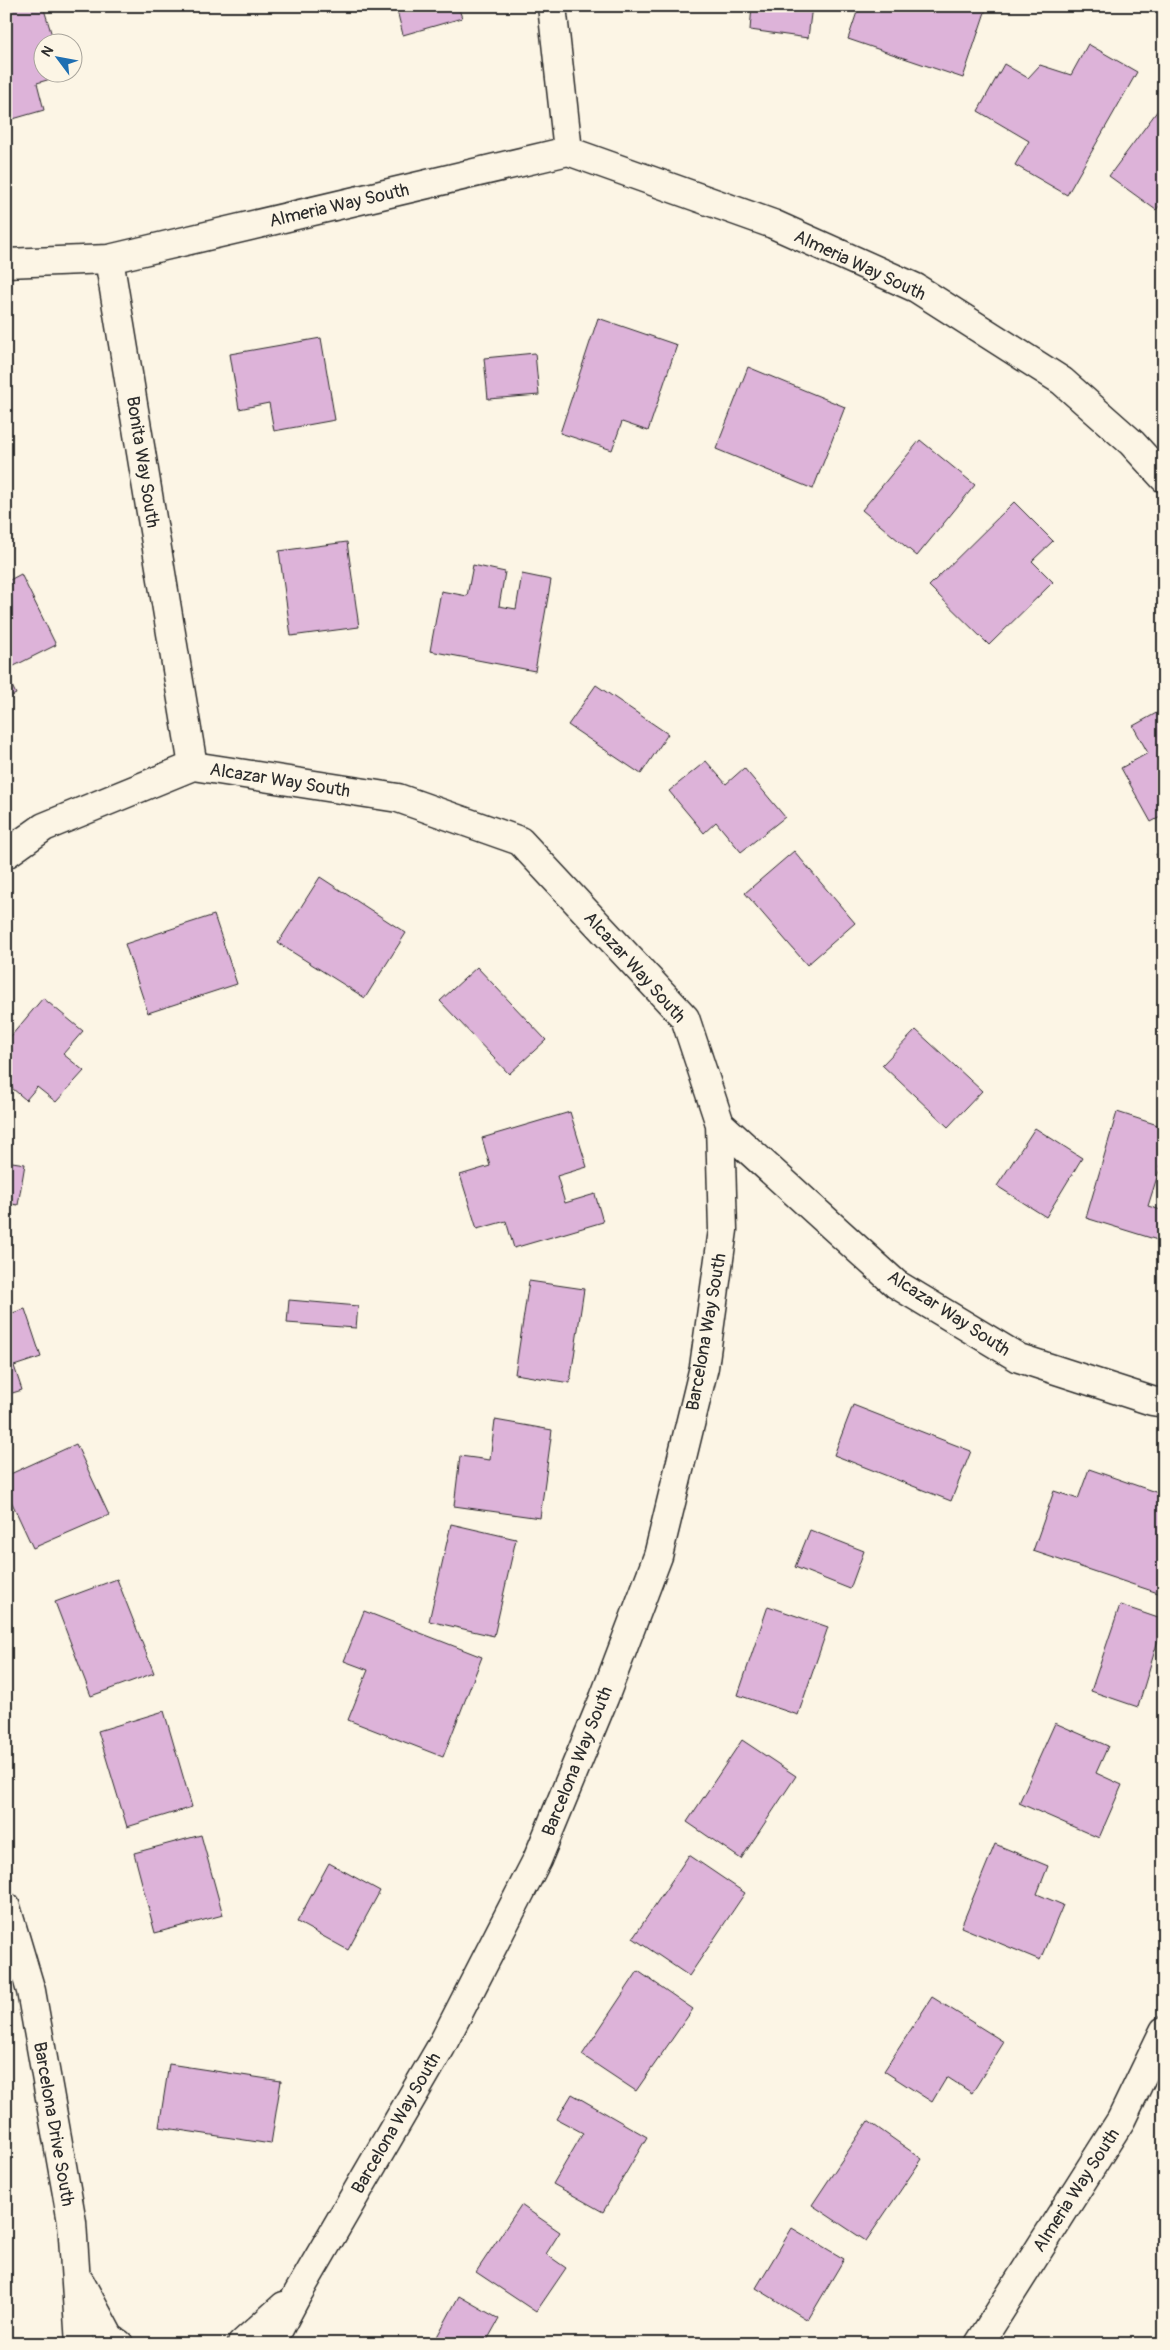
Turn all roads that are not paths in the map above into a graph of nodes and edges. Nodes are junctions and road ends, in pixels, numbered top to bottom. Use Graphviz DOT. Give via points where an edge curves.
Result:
graph roads {
  1 [pos="552,6"];
  2 [pos="568,151"];
  3 [pos="109,258"];
  4 [pos="6,263"];
  5 [pos="1164,478"];
  6 [pos="193,766"];
  7 [pos="6,854"];
  8 [pos="720,1124"];
  9 [pos="1164,1403"];
  10 [pos="6,1907"];
  11 [pos="1164,2031"];
  12 [pos="75,2272"];
  13 [pos="296,2295"];
  14 [pos="80,2344"];
  15 [pos="118,2344"];
  16 [pos="242,2344"];
  17 [pos="271,2344"];
  18 [pos="979,2344"];
  1 -- 2 [label="street"];
  2 -- 3 [label="street, Almeria Way South"];
  2 -- 5 [label="street, Almeria Way South" via="773,224 916,288 1062,381 1132,443"];
  3 -- 4 [label="street"];
  3 -- 6 [label="street, Bonita Way South"];
  6 -- 7 [label="street, Alcazar Way South" via="44,827"];
  6 -- 8 [label="street, Alcazar Way South" via="398,798 520,841 685,1018"];
  8 -- 9 [label="street, Alcazar Way South" via="896,1284 1019,1358"];
  8 -- 13 [label="street, Barcelona Way South" via="723,1230 704,1367 658,1556 537,1860 441,2047"];
  10 -- 12 [label="street, Barcelona Drive South" via="31,1991 72,2222"];
  11 -- 18 [label="street, Almeria Way South" via="1121,2120"];
  12 -- 14 [label="street, Barcelona Drive South"];
  12 -- 15 [label="street" via="110,2338"];
  13 -- 16 [label="street"];
  13 -- 17 [label="street, Barcelona Way South"];
}
